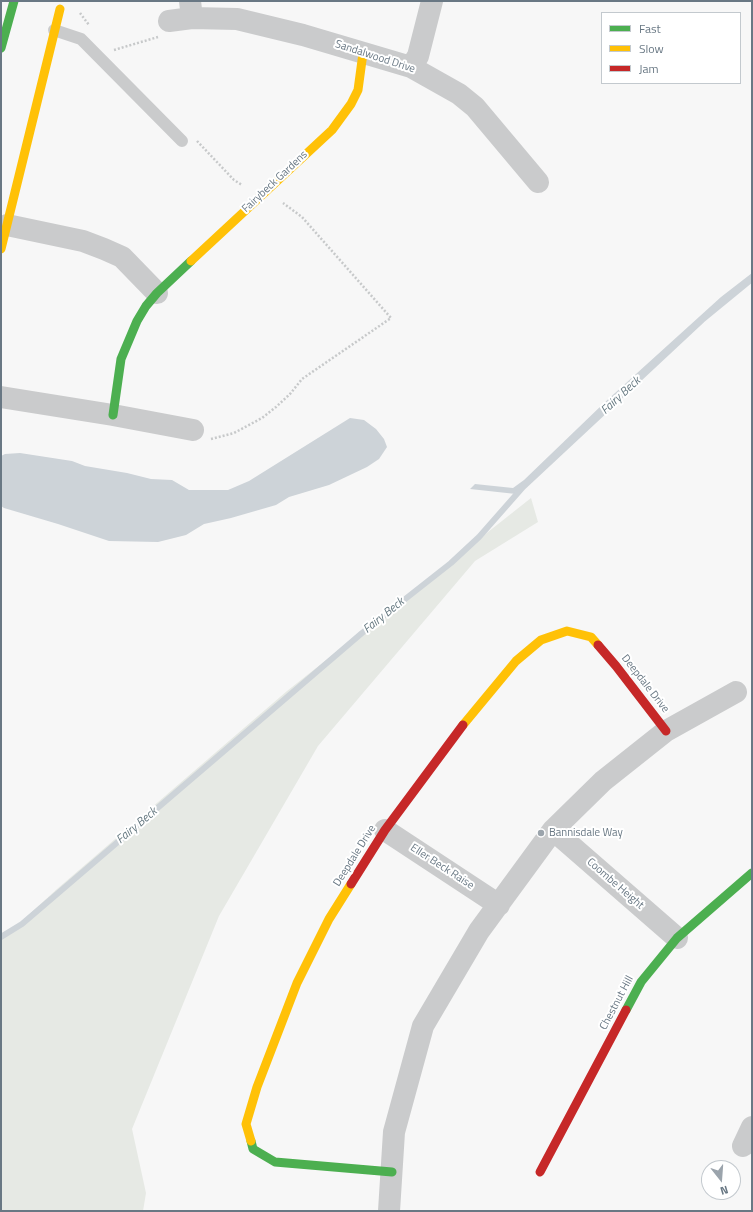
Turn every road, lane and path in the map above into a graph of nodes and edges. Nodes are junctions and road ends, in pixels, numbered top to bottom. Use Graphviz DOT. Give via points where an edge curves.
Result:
graph roads {
  1 [pos="14,1"];
  2 [pos="432,1"];
  3 [pos="60,9"];
  4 [pos="78,9"];
  5 [pos="191,10"];
  6 [pos="169,21"];
  7 [pos="54,30"];
  8 [pos="92,31"];
  9 [pos="1,48"];
  10 [pos="114,52"];
  11 [pos="363,53"];
  12 [pos="411,67"];
  13 [pos="196,139"];
  14 [pos="182,141"];
  15 [pos="538,182"];
  16 [pos="262,194"];
  17 [pos="7,225"];
  18 [pos="1,249"];
  19 [pos="157,292"];
  20 [pos="1,397"];
  21 [pos="113,415"];
  22 [pos="201,435"];
  23 [pos="736,692"];
  24 [pos="666,731"];
  25 [pos="385,830"];
  26 [pos="553,830"];
  27 [pos="752,873"];
  28 [pos="499,905"];
  29 [pos="678,938"];
  30 [pos="392,1172"];
  31 [pos="540,1172"];
  32 [pos="389,1211"];
  1 -- 9 [label="street"];
  2 -- 12 [label="street" via="418,56"];
  3 -- 7 [label="street"];
  4 -- 8 [label="path"];
  5 -- 6 [label="street, Sandalwood Drive"];
  5 -- 11 [label="street, Sandalwood Drive" via="303,35"];
  6 -- 10 [label="path" via="164,36 112,50"];
  7 -- 14 [label="lane" via="81,39"];
  7 -- 17 [label="street"];
  11 -- 12 [label="street, Sandalwood Drive"];
  11 -- 16 [label="street, Fairybeck Gardens" via="358,90 351,104 332,130"];
  12 -- 15 [label="street, Sandalwood Drive" via="459,94 476,107"];
  13 -- 16 [label="path" via="234,180"];
  16 -- 19 [label="street, Fairybeck Gardens"];
  16 -- 22 [label="path" via="291,207 302,217 391,318 302,379 290,394 262,418 234,433"];
  17 -- 18 [label="street"];
  17 -- 19 [label="street" via="83,241 104,249 122,258"];
  19 -- 21 [label="street, Fairybeck Gardens" via="137,321 121,359"];
  20 -- 21 [label="street"];
  21 -- 22 [label="street"];
  23 -- 24 [label="street"];
  24 -- 25 [label="street, Deepdale Drive" via="591,637 567,631 541,640 516,661 460,729"];
  24 -- 26 [label="street" via="603,781"];
  25 -- 28 [label="street, Eller Beck Raise"];
  25 -- 30 [label="street, Deepdale Drive" via="329,920 297,984 257,1087 246,1124 253,1149 275,1162"];
  26 -- 28 [label="street"];
  26 -- 29 [label="street, Coombe Height"];
  27 -- 29 [label="street, Chestnut Hill"];
  28 -- 30 [label="street" via="479,931 423,1026 394,1132"];
  29 -- 31 [label="street, Chestnut Hill" via="641,982"];
  30 -- 32 [label="street"];
}
